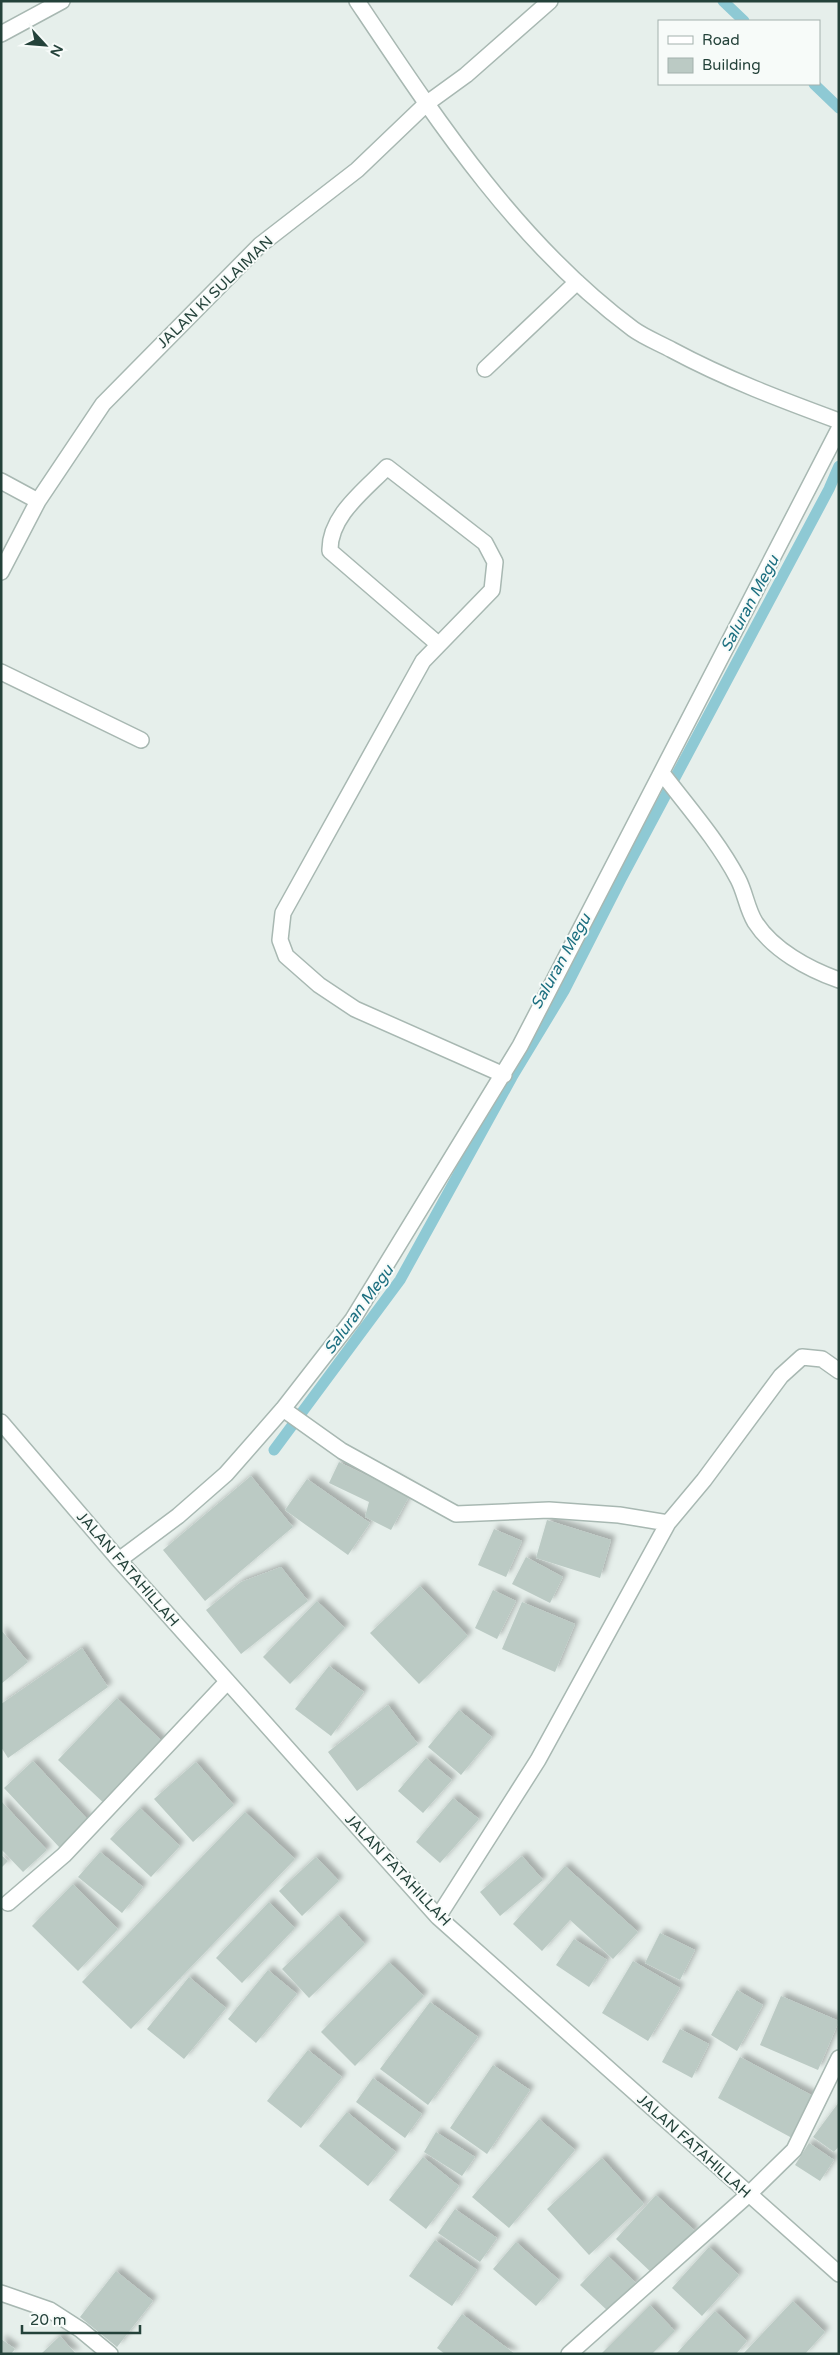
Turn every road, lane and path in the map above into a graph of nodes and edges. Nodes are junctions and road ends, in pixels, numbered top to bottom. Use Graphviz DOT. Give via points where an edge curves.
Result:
graph roads {
  1 [pos="62,1"];
  2 [pos="357,1"];
  3 [pos="550,1"];
  4 [pos="1,34"];
  5 [pos="426,104"];
  6 [pos="577,282"];
  7 [pos="485,369"];
  8 [pos="839,421"];
  9 [pos="839,429"];
  10 [pos="1,481"];
  11 [pos="38,500"];
  12 [pos="1,572"];
  13 [pos="438,644"];
  14 [pos="1,672"];
  15 [pos="141,740"];
  16 [pos="665,776"];
  17 [pos="839,980"];
  18 [pos="504,1075"];
  19 [pos="839,1371"];
  20 [pos="293,1416"];
  21 [pos="1,1422"];
  22 [pos="668,1523"];
  23 [pos="119,1560"];
  24 [pos="227,1682"];
  25 [pos="8,1903"];
  26 [pos="438,1917"];
  27 [pos="839,2058"];
  28 [pos="749,2194"];
  29 [pos="839,2274"];
  30 [pos="1,2293"];
  31 [pos="110,2354"];
  32 [pos="569,2354"];
  1 -- 4 [label="street"];
  2 -- 5 [label="street"];
  3 -- 5 [label="street, JALAN KI SULAIMAN" via="466,75"];
  5 -- 6 [label="street" via="464,156"];
  5 -- 11 [label="street, JALAN KI SULAIMAN" via="357,170 260,245 103,404"];
  6 -- 7 [label="street"];
  6 -- 8 [label="street" via="634,330 698,364"];
  9 -- 16 [label="street"];
  10 -- 11 [label="street"];
  11 -- 12 [label="street, JALAN KI SULAIMAN"];
  13 -- 13 [label="street" via="492,590 495,562 485,543 474,533 387,467 345,511 330,536 330,550"];
  13 -- 18 [label="street" via="424,662 283,913 280,940 286,956 319,985 355,1009"];
  14 -- 15 [label="street"];
  16 -- 17 [label="street" via="738,879 755,921 778,948 820,974"];
  16 -- 18 [label="street"];
  18 -- 20 [label="street"];
  19 -- 22 [label="street" via="822,1359 802,1357 781,1376"];
  20 -- 22 [label="street" via="342,1451 456,1514 549,1510 619,1515"];
  20 -- 23 [label="street" via="178,1516"];
  21 -- 23 [label="street, JALAN FATAHILLAH"];
  22 -- 26 [label="street" via="538,1760"];
  23 -- 24 [label="street, JALAN FATAHILLAH"];
  24 -- 25 [label="street" via="64,1855"];
  24 -- 26 [label="street, JALAN FATAHILLAH"];
  26 -- 28 [label="street, JALAN FATAHILLAH"];
  27 -- 28 [label="street" via="794,2150"];
  28 -- 29 [label="street, JALAN FATAHILLAH"];
  28 -- 32 [label="street"];
  30 -- 31 [label="street" via="50,2310"];
}
